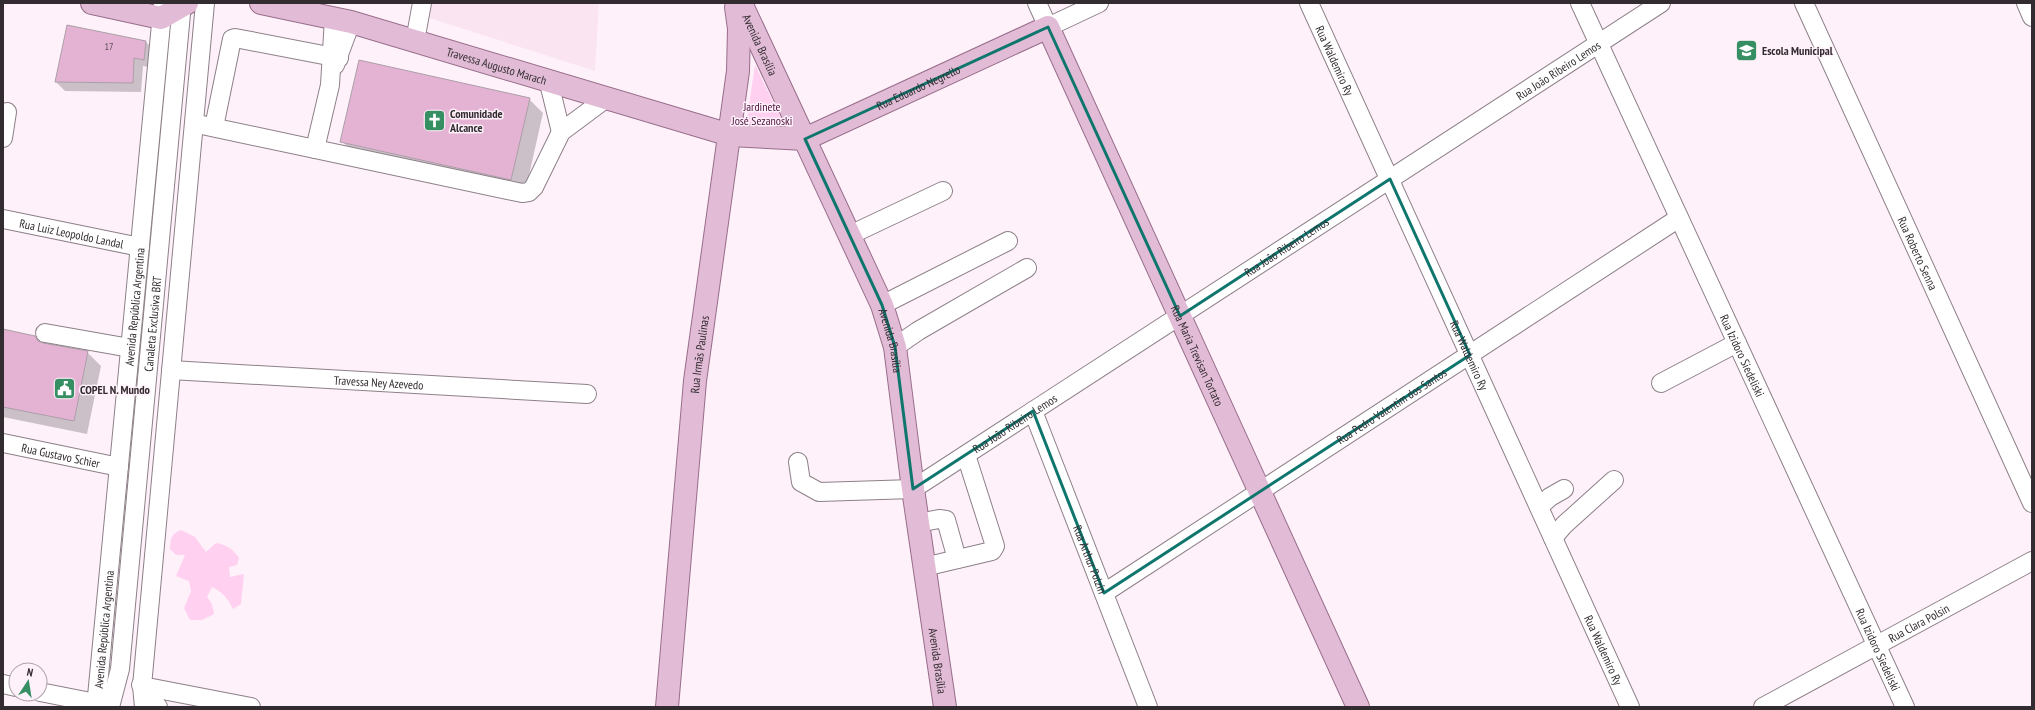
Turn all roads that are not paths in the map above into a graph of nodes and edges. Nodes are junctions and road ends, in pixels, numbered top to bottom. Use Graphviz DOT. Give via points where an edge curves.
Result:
graph roads {
  1 [pos="92,3"];
  2 [pos="205,3"];
  3 [pos="261,3"];
  4 [pos="422,3"];
  5 [pos="735,3"];
  6 [pos="740,3"];
  7 [pos="1037,3"];
  8 [pos="1099,3"];
  9 [pos="1309,3"];
  10 [pos="1580,3"];
  11 [pos="1661,3"];
  12 [pos="1804,3"];
  13 [pos="2026,3"];
  14 [pos="175,7"];
  15 [pos="2032,17"];
  16 [pos="343,20"];
  17 [pos="1048,27"];
  18 [pos="415,41"];
  19 [pos="1599,43"];
  20 [pos="334,62"];
  21 [pos="548,79"];
  22 [pos="608,97"];
  23 [pos="7,112"];
  24 [pos="194,124"];
  25 [pos="214,127"];
  26 [pos="560,132"];
  27 [pos="730,135"];
  28 [pos="3,138"];
  29 [pos="805,140"];
  30 [pos="315,149"];
  31 [pos="1390,179"];
  32 [pos="943,191"];
  33 [pos="1680,218"];
  34 [pos="3,219"];
  35 [pos="850,235"];
  36 [pos="1008,241"];
  37 [pos="140,247"];
  38 [pos="1027,268"];
  39 [pos="882,305"];
  40 [pos="1180,316"];
  41 [pos="45,333"];
  42 [pos="1737,343"];
  43 [pos="895,347"];
  44 [pos="130,348"];
  45 [pos="1470,355"];
  46 [pos="171,370"];
  47 [pos="1661,383"];
  48 [pos="587,394"];
  49 [pos="1032,411"];
  50 [pos="3,443"];
  51 [pos="966,455"];
  52 [pos="798,462"];
  53 [pos="119,467"];
  54 [pos="1614,480"];
  55 [pos="913,489"];
  56 [pos="1564,489"];
  57 [pos="1260,492"];
  58 [pos="2032,503"];
  59 [pos="1539,507"];
  60 [pos="918,523"];
  61 [pos="1553,538"];
  62 [pos="957,559"];
  63 [pos="2032,561"];
  64 [pos="924,567"];
  65 [pos="1104,593"];
  66 [pos="1876,646"];
  67 [pos="120,669"];
  68 [pos="142,686"];
  69 [pos="48,694"];
  70 [pos="212,703"];
  71 [pos="104,704"];
  72 [pos="144,707"];
  73 [pos="158,707"];
  74 [pos="251,707"];
  75 [pos="667,707"];
  76 [pos="945,707"];
  77 [pos="1148,707"];
  78 [pos="1358,707"];
  79 [pos="1630,707"];
  80 [pos="1763,707"];
  81 [pos="1905,707"];
  1 -- 14 [label="main road"];
  2 -- 24 [label="street"];
  3 -- 16 [label="main road, Travessa Augusto Marach"];
  4 -- 18 [label="street"];
  5 -- 27 [label="main road, Rua Irmãs Paulinas" via="740,49"];
  6 -- 29 [label="main road, Avenida Brasília"];
  7 -- 17 [label="street, Rua Maria Trevisan Tortato"];
  8 -- 17 [label="street, Rua Eduardo Negrello"];
  9 -- 31 [label="street, Rua Waldemiro Ry"];
  10 -- 19 [label="street, Rua Izidoro Siedeliski"];
  11 -- 19 [label="street, Rua João Ribeiro Lemos"];
  12 -- 58 [label="street, Rua Roberto Senna"];
  13 -- 15 [label="street"];
  14 -- 37 [label="street, Avenida República Argentina"];
  14 -- 67 [label="street, Canaleta Exclusiva BRT"];
  16 -- 18 [label="main road, Travessa Augusto Marach"];
  16 -- 20 [label="street"];
  17 -- 29 [label="main road, Rua Eduardo Negrello"];
  17 -- 40 [label="main road, Rua Maria Trevisan Tortato"];
  18 -- 21 [label="main road, Travessa Augusto Marach"];
  19 -- 31 [label="street, Rua João Ribeiro Lemos"];
  19 -- 33 [label="street, Rua Izidoro Siedeliski"];
  20 -- 25 [label="street" via="232,39"];
  20 -- 30 [label="street"];
  21 -- 22 [label="main road, Travessa Augusto Marach"];
  21 -- 26 [label="street"];
  22 -- 26 [label="street"];
  22 -- 27 [label="main road, Travessa Augusto Marach"];
  23 -- 28 [label="street"];
  24 -- 25 [label="street"];
  24 -- 46 [label="street"];
  25 -- 30 [label="street"];
  26 -- 30 [label="street" via="534,187 529,192 522,193"];
  27 -- 29 [label="main road, Rua Eduardo Negrello"];
  27 -- 75 [label="main road, Rua Irmãs Paulinas" via="694,389"];
  29 -- 35 [label="main road, Avenida Brasília"];
  31 -- 40 [label="street, Rua João Ribeiro Lemos"];
  31 -- 45 [label="street, Rua Waldemiro Ry"];
  32 -- 35 [label="street"];
  33 -- 42 [label="street, Rua Izidoro Siedeliski"];
  33 -- 45 [label="street, Rua Pedro Valentim dos Santos"];
  34 -- 37 [label="street, Rua Luiz Leopoldo Landal"];
  35 -- 39 [label="main road, Avenida Brasília"];
  36 -- 39 [label="street"];
  37 -- 44 [label="street, Avenida República Argentina"];
  38 -- 43 [label="street"];
  39 -- 43 [label="main road, Avenida Brasília"];
  40 -- 49 [label="street, Rua João Ribeiro Lemos"];
  40 -- 57 [label="main road, Rua Maria Trevisan Tortato"];
  41 -- 44 [label="street"];
  42 -- 47 [label="street"];
  42 -- 66 [label="street, Rua Izidoro Siedeliski"];
  43 -- 55 [label="main road, Avenida Brasília"];
  44 -- 53 [label="street, Avenida República Argentina"];
  45 -- 57 [label="street, Rua Pedro Valentim dos Santos"];
  45 -- 59 [label="street, Rua Waldemiro Ry"];
  46 -- 48 [label="street, Travessa Ney Azevedo"];
  46 -- 68 [label="street"];
  49 -- 51 [label="street, Rua João Ribeiro Lemos"];
  49 -- 65 [label="street, Rua Arthur Polzin"];
  50 -- 53 [label="street, Rua Gustavo Schier"];
  51 -- 55 [label="street, Rua João Ribeiro Lemos"];
  51 -- 62 [label="street" via="995,546 992,551"];
  52 -- 55 [label="street" via="801,482 819,492"];
  53 -- 71 [label="street, Avenida República Argentina"];
  54 -- 61 [label="street"];
  55 -- 60 [label="main road, Avenida Brasília"];
  56 -- 59 [label="street"];
  57 -- 65 [label="street, Rua Pedro Valentim dos Santos"];
  57 -- 78 [label="main road, Rua Maria Trevisan Tortato"];
  59 -- 61 [label="street, Rua Waldemiro Ry"];
  60 -- 62 [label="street" via="946,520"];
  60 -- 64 [label="main road, Avenida Brasília"];
  61 -- 79 [label="street, Rua Waldemiro Ry"];
  62 -- 64 [label="street"];
  63 -- 66 [label="street, Rua Clara Polsin"];
  64 -- 76 [label="main road, Avenida Brasília"];
  65 -- 77 [label="street, Rua Arthur Polzin"];
  66 -- 80 [label="street, Rua Clara Polsin"];
  66 -- 81 [label="street, Rua Izidoro Siedeliski"];
  67 -- 68 [label="street"];
  67 -- 71 [label="street, Canaleta Exclusiva BRT"];
  68 -- 70 [label="street"];
  68 -- 71 [label="street"];
  68 -- 72 [label="street"];
  68 -- 73 [label="street"];
  69 -- 71 [label="street"];
  70 -- 74 [label="street"];
}
